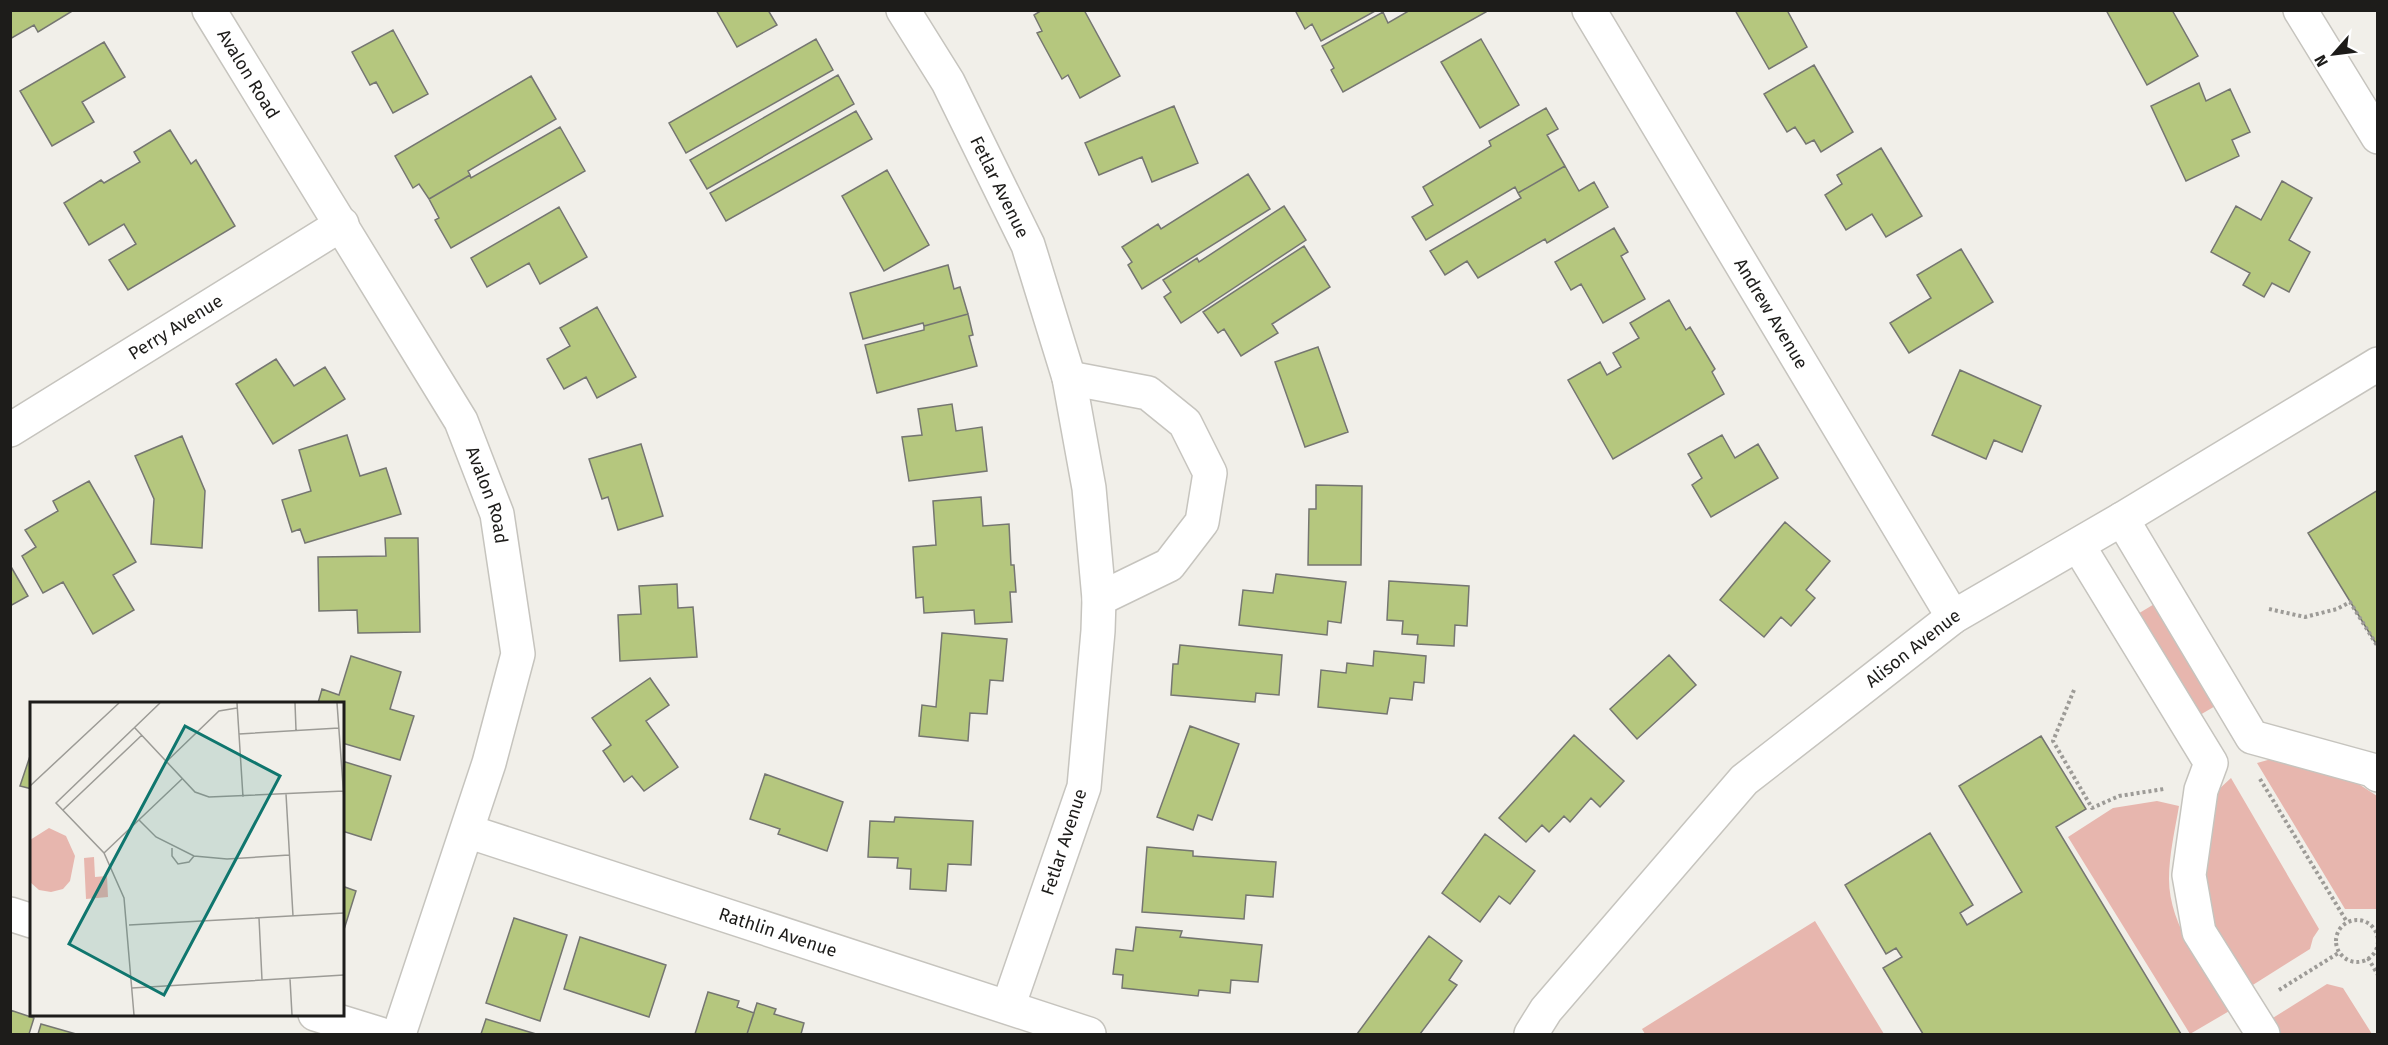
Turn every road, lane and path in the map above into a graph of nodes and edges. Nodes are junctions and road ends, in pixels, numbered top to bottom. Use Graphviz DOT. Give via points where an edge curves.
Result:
graph roads {
  1 [pos="209,10"];
  2 [pos="903,10"];
  3 [pos="1589,10"];
  4 [pos="2300,10"];
  5 [pos="2378,137"];
  6 [pos="342,224"];
  7 [pos="2378,364"];
  8 [pos="1069,378"];
  9 [pos="10,430"];
  10 [pos="2122,519"];
  11 [pos="2078,544"];
  12 [pos="1099,599"];
  13 [pos="2269,609"];
  14 [pos="1953,617"];
  15 [pos="2378,647"];
  16 [pos="2074,690"];
  17 [pos="2246,741"];
  18 [pos="2378,775"];
  19 [pos="2206,776"];
  20 [pos="467,831"];
  21 [pos="10,914"];
  22 [pos="30,920"];
  23 [pos="2347,922"];
  24 [pos="2376,931"];
  25 [pos="2340,952"];
  26 [pos="2368,958"];
  27 [pos="2378,975"];
  28 [pos="1008,1007"];
  29 [pos="318,1015"];
  30 [pos="2255,1022"];
  31 [pos="380,1035"];
  32 [pos="399,1035"];
  33 [pos="1089,1035"];
  34 [pos="1531,1035"];
  1 -- 6 [label="street, Avalon Road"];
  2 -- 8 [label="street, Fetlar Avenue" via="948,82 1028,245"];
  3 -- 14 [label="street, Andrew Avenue"];
  4 -- 5 [label="street"];
  6 -- 9 [label="street, Perry Avenue"];
  6 -- 20 [label="street, Avalon Road" via="461,421 497,514 518,654"];
  7 -- 10 [label="street, Alison Avenue"];
  8 -- 12 [label="street, Fetlar Avenue" via="1089,488"];
  8 -- 12 [label="street" via="1148,393 1185,423 1210,473 1202,522 1169,565"];
  10 -- 11 [label="street, Alison Avenue"];
  10 -- 17 [label="street"];
  11 -- 14 [label="street, Alison Avenue"];
  11 -- 19 [label="street"];
  12 -- 28 [label="street, Fetlar Avenue" via="1083,787"];
  13 -- 15 [label="path" via="2305,618 2350,602"];
  14 -- 34 [label="street, Alison Avenue" via="1744,780 1546,1010"];
  16 -- 19 [label="path" via="2053,741 2092,808 2119,796"];
  17 -- 18 [label="street" via="2372,770"];
  17 -- 19 [label="street"];
  17 -- 23 [label="path"];
  19 -- 30 [label="street" via="2189,875 2199,932"];
  20 -- 28 [label="street, Rathlin Avenue"];
  20 -- 32 [label="street, Avalon Road"];
  21 -- 22 [label="street"];
  23 -- 24 [label="path" via="2360,920"];
  23 -- 25 [label="path" via="2338,932"];
  24 -- 26 [label="path" via="2377,945"];
  25 -- 26 [label="path" via="2350,960"];
  25 -- 30 [label="path"];
  26 -- 27 [label="path"];
  28 -- 33 [label="street, Rathlin Avenue"];
  29 -- 31 [label="street"];
}
